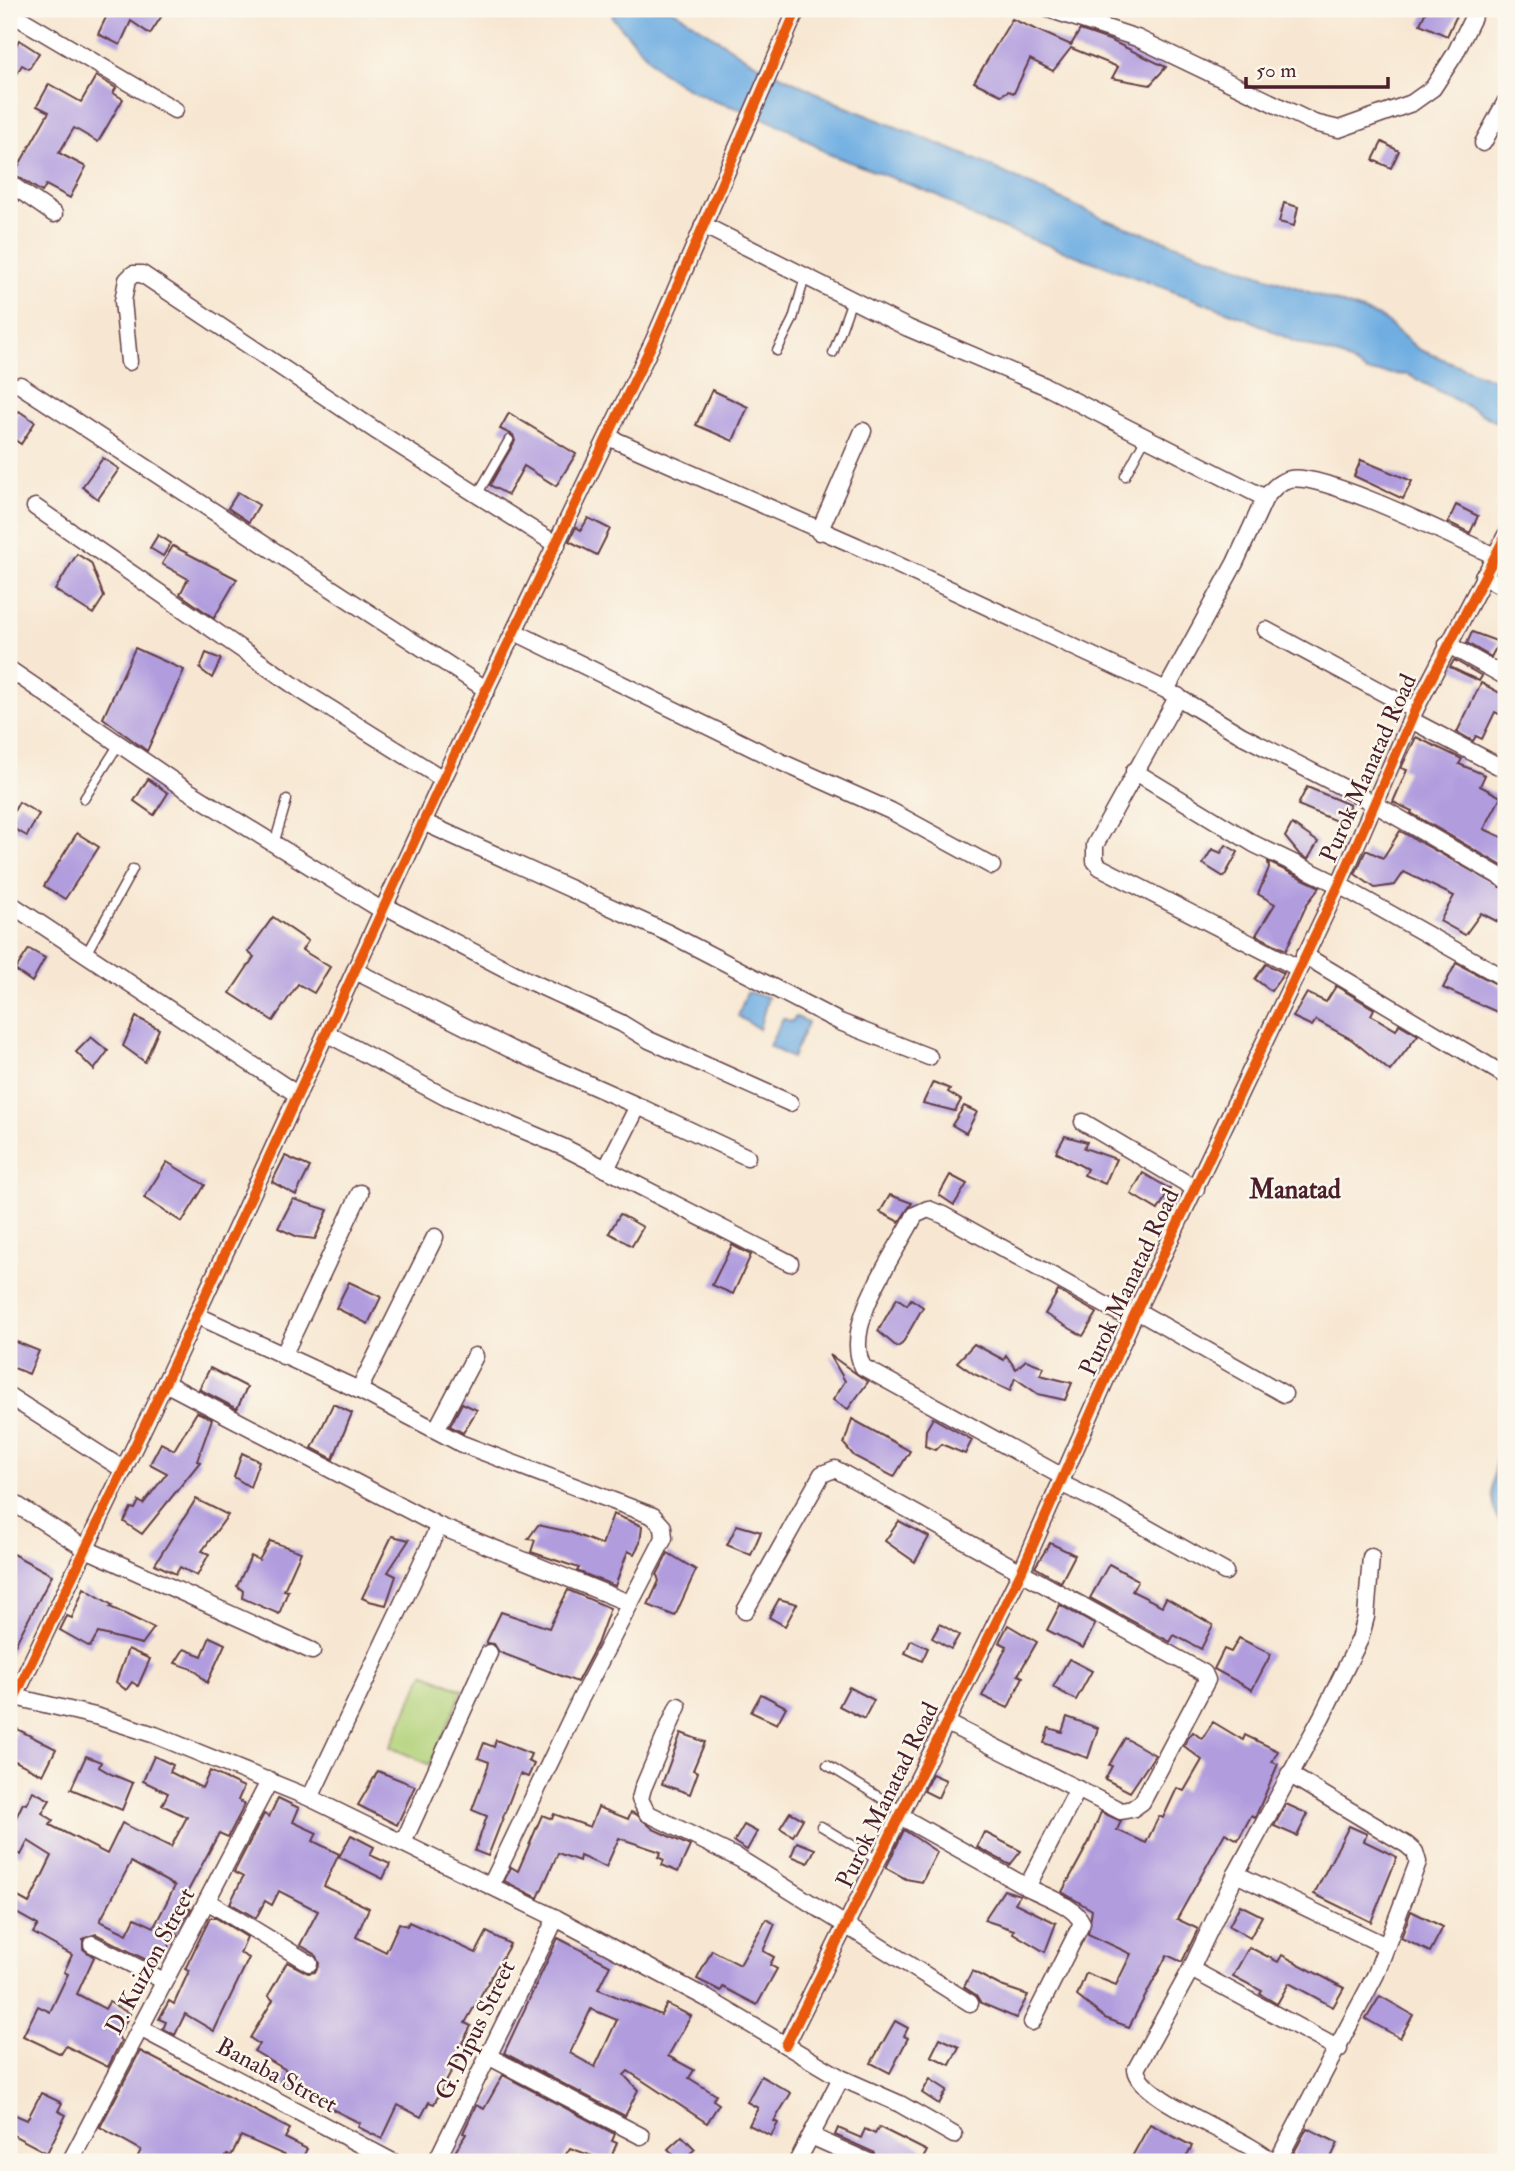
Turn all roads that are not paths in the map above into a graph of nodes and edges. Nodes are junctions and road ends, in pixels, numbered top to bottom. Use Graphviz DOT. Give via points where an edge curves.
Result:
graph roads {
  1 [pos="797,9"];
  2 [pos="1048,9"];
  3 [pos="1477,9"];
  4 [pos="9,12"];
  5 [pos="1506,101"];
  6 [pos="175,110"];
  7 [pos="1483,143"];
  8 [pos="9,183"];
  9 [pos="54,214"];
  10 [pos="703,225"];
  11 [pos="805,277"];
  12 [pos="852,300"];
  13 [pos="777,351"];
  14 [pos="833,353"];
  15 [pos="129,362"];
  16 [pos="20,385"];
  17 [pos="863,431"];
  18 [pos="608,437"];
  19 [pos="1145,439"];
  20 [pos="509,440"];
  21 [pos="1125,476"];
  22 [pos="477,495"];
  23 [pos="1265,498"];
  24 [pos="35,506"];
  25 [pos="819,531"];
  26 [pos="1506,535"];
  27 [pos="557,545"];
  28 [pos="1495,556"];
  29 [pos="1483,576"];
  30 [pos="1506,588"];
  31 [pos="1266,630"];
  32 [pos="515,632"];
  33 [pos="1447,644"];
  34 [pos="9,668"];
  35 [pos="1506,677"];
  36 [pos="487,690"];
  37 [pos="1172,693"];
  38 [pos="1413,715"];
  39 [pos="119,744"];
  40 [pos="1506,770"];
  41 [pos="1134,771"];
  42 [pos="443,779"];
  43 [pos="84,799"];
  44 [pos="287,800"];
  45 [pos="1373,803"];
  46 [pos="423,822"];
  47 [pos="274,844"];
  48 [pos="992,866"];
  49 [pos="132,869"];
  50 [pos="1506,880"];
  51 [pos="1339,885"];
  52 [pos="9,903"];
  53 [pos="384,908"];
  54 [pos="86,954"];
  55 [pos="1301,962"];
  56 [pos="355,971"];
  57 [pos="1506,979"];
  58 [pos="326,1033"];
  59 [pos="929,1057"];
  60 [pos="1506,1076"];
  61 [pos="298,1095"];
  62 [pos="790,1102"];
  63 [pos="638,1106"];
  64 [pos="1083,1122"];
  65 [pos="747,1157"];
  66 [pos="606,1169"];
  67 [pos="1196,1189"];
  68 [pos="360,1193"];
  69 [pos="435,1237"];
  70 [pos="790,1263"];
  71 [pos="196,1315"];
  72 [pos="1135,1316"];
  73 [pos="283,1356"];
  74 [pos="475,1356"];
  75 [pos="165,1383"];
  76 [pos="359,1390"];
  77 [pos="1284,1394"];
  78 [pos="9,1396"];
  79 [pos="436,1430"];
  80 [pos="124,1470"];
  81 [pos="1061,1480"];
  82 [pos="9,1500"];
  83 [pos="439,1526"];
  84 [pos="86,1549"];
  85 [pos="1371,1557"];
  86 [pos="1022,1570"];
  87 [pos="1225,1572"];
  88 [pos="629,1603"];
  89 [pos="745,1611"];
  90 [pos="312,1651"];
  91 [pos="489,1653"];
  92 [pos="12,1703"];
  93 [pos="678,1706"];
  94 [pos="945,1722"];
  95 [pos="827,1765"];
  96 [pos="1289,1774"];
  97 [pos="270,1780"];
  98 [pos="1078,1789"];
  99 [pos="310,1798"];
  100 [pos="901,1814"];
  101 [pos="821,1826"];
  102 [pos="402,1843"];
  103 [pos="878,1861"];
  104 [pos="1236,1874"];
  105 [pos="491,1885"];
  106 [pos="1027,1887"];
  107 [pos="207,1901"];
  108 [pos="556,1918"];
  109 [pos="848,1925"];
  110 [pos="92,1944"];
  111 [pos="1386,1946"];
  112 [pos="309,1962"];
  113 [pos="1192,1969"];
  114 [pos="164,1981"];
  115 [pos="970,2003"];
  116 [pos="1032,2022"];
  117 [pos="140,2028"];
  118 [pos="786,2045"];
  119 [pos="1339,2049"];
  120 [pos="488,2056"];
  121 [pos="841,2078"];
  122 [pos="954,2135"];
  123 [pos="642,2136"];
  124 [pos="811,2136"];
  125 [pos="70,2162"];
  126 [pos="393,2162"];
  127 [pos="436,2162"];
  128 [pos="797,2162"];
  129 [pos="869,2162"];
  130 [pos="1274,2162"];
  1 -- 10 [label="street"];
  2 -- 3 [label="street" via="1137,38 1314,124 1339,129 1412,103 1433,88"];
  4 -- 6 [label="street"];
  5 -- 7 [label="street"];
  8 -- 9 [label="street"];
  10 -- 11 [label="street"];
  10 -- 18 [label="street"];
  11 -- 12 [label="street"];
  11 -- 13 [label="lane" via="793,319"];
  12 -- 14 [label="lane"];
  12 -- 19 [label="street" via="1045,386"];
  15 -- 22 [label="street" via="124,289 133,274 142,274"];
  16 -- 36 [label="street"];
  17 -- 25 [label="street"];
  18 -- 25 [label="street"];
  18 -- 27 [label="street"];
  19 -- 21 [label="lane"];
  19 -- 23 [label="street"];
  20 -- 22 [label="lane"];
  22 -- 27 [label="street"];
  23 -- 28 [label="street" via="1287,479 1302,477 1351,493"];
  23 -- 37 [label="street"];
  24 -- 42 [label="street" via="302,691"];
  25 -- 37 [label="street"];
  26 -- 28 [label="street, Purok Manatad Road"];
  27 -- 32 [label="street"];
  28 -- 29 [label="street, Purok Manatad Road"];
  29 -- 30 [label="street"];
  29 -- 33 [label="street, Purok Manatad Road"];
  31 -- 38 [label="street"];
  32 -- 36 [label="street"];
  32 -- 48 [label="street" via="891,811"];
  33 -- 35 [label="street"];
  33 -- 38 [label="street, Purok Manatad Road"];
  34 -- 39 [label="street"];
  36 -- 42 [label="street"];
  37 -- 41 [label="street"];
  37 -- 45 [label="street" via="1241,735"];
  38 -- 40 [label="street"];
  38 -- 45 [label="street, Purok Manatad Road"];
  39 -- 43 [label="lane"];
  39 -- 47 [label="street"];
  41 -- 51 [label="street" via="1254,844"];
  41 -- 55 [label="street" via="1095,845 1095,861 1161,899"];
  42 -- 46 [label="street"];
  44 -- 47 [label="lane"];
  45 -- 50 [label="street"];
  45 -- 51 [label="street, Purok Manatad Road"];
  46 -- 53 [label="street"];
  46 -- 59 [label="street" via="668,933 840,1022"];
  47 -- 53 [label="street"];
  49 -- 54 [label="lane"];
  51 -- 55 [label="street, Purok Manatad Road"];
  51 -- 57 [label="street"];
  52 -- 54 [label="street"];
  53 -- 56 [label="street"];
  53 -- 62 [label="street" via="696,1063"];
  54 -- 61 [label="street"];
  55 -- 60 [label="street"];
  55 -- 67 [label="street, Purok Manatad Road"];
  56 -- 58 [label="street"];
  56 -- 63 [label="street" via="510,1049"];
  58 -- 61 [label="street"];
  58 -- 66 [label="street" via="447,1098"];
  61 -- 71 [label="street"];
  63 -- 65 [label="street"];
  63 -- 66 [label="street"];
  64 -- 67 [label="street"];
  66 -- 70 [label="street"];
  67 -- 72 [label="street, Purok Manatad Road"];
  68 -- 73 [label="street"];
  69 -- 76 [label="street"];
  71 -- 73 [label="street"];
  71 -- 75 [label="street"];
  72 -- 77 [label="street"];
  72 -- 81 [label="street, Purok Manatad Road"];
  72 -- 81 [label="street" via="928,1209 915,1215 864,1311 857,1355 863,1367"];
  73 -- 76 [label="street"];
  74 -- 79 [label="street"];
  75 -- 80 [label="street"];
  75 -- 83 [label="street"];
  76 -- 79 [label="street"];
  78 -- 80 [label="street"];
  79 -- 88 [label="street" via="659,1521 664,1538"];
  80 -- 84 [label="street"];
  81 -- 86 [label="street, Purok Manatad Road"];
  81 -- 87 [label="street"];
  82 -- 84 [label="street"];
  83 -- 88 [label="street"];
  83 -- 99 [label="street"];
  84 -- 90 [label="street"];
  84 -- 92 [label="street"];
  85 -- 96 [label="street" via="1360,1639"];
  86 -- 89 [label="street" via="847,1474 827,1470 792,1523"];
  86 -- 94 [label="street, Purok Manatad Road"];
  86 -- 98 [label="street" via="1204,1673 1207,1680 1142,1802 1121,1811"];
  88 -- 105 [label="street"];
  91 -- 102 [label="street"];
  92 -- 97 [label="street" via="99,1717"];
  93 -- 109 [label="street" via="643,1788 642,1808 740,1859"];
  94 -- 98 [label="street"];
  94 -- 100 [label="street, Purok Manatad Road"];
  95 -- 100 [label="lane"];
  96 -- 104 [label="street"];
  96 -- 111 [label="street" via="1407,1844 1416,1856 1416,1868"];
  97 -- 99 [label="street"];
  97 -- 107 [label="street, D. Kuizon Street"];
  98 -- 106 [label="street"];
  99 -- 102 [label="street"];
  100 -- 103 [label="street, Purok Manatad Road"];
  100 -- 106 [label="street"];
  101 -- 103 [label="lane"];
  102 -- 105 [label="street"];
  103 -- 109 [label="street, Purok Manatad Road"];
  104 -- 111 [label="street"];
  104 -- 113 [label="street"];
  105 -- 108 [label="street"];
  106 -- 116 [label="street" via="1069,1909 1082,1923"];
  107 -- 112 [label="street"];
  107 -- 114 [label="street, D. Kuizon Street"];
  108 -- 118 [label="street"];
  108 -- 120 [label="street, G. Dipus Street"];
  109 -- 115 [label="street"];
  109 -- 118 [label="street, Purok Manatad Road"];
  110 -- 114 [label="street"];
  111 -- 119 [label="street"];
  113 -- 119 [label="street"];
  113 -- 130 [label="street" via="1137,2066 1137,2077 1156,2096 1258,2148"];
  114 -- 117 [label="street, D. Kuizon Street"];
  117 -- 125 [label="street, D. Kuizon Street"];
  117 -- 126 [label="street, Banaba Street"];
  118 -- 121 [label="street"];
  119 -- 130 [label="street"];
  120 -- 123 [label="street"];
  120 -- 127 [label="street, G. Dipus Street"];
  121 -- 122 [label="street"];
  121 -- 124 [label="street"];
  124 -- 128 [label="street"];
  124 -- 129 [label="street"];
}
